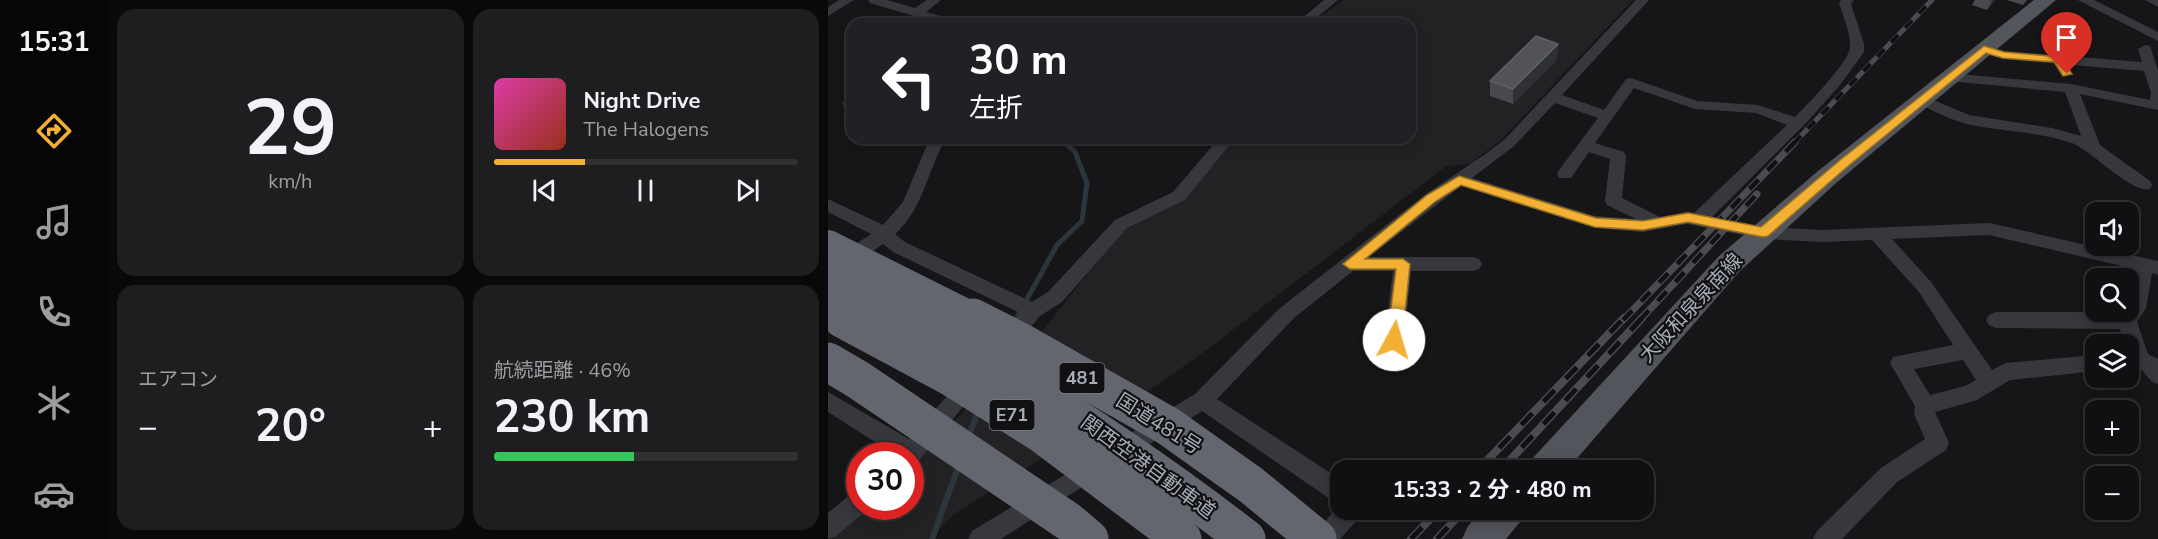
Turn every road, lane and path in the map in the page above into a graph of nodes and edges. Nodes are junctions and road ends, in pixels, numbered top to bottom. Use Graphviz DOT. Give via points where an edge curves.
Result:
graph roads {
  1 [pos="848,0"];
  2 [pos="874,0"];
  3 [pos="935,0"];
  4 [pos="1332,0"];
  5 [pos="1643,0"];
  6 [pos="1848,0"];
  7 [pos="2046,0"];
  8 [pos="2084,0"];
  9 [pos="2151,0"];
  10 [pos="2158,3"];
  11 [pos="828,12"];
  12 [pos="916,13"];
  13 [pos="934,18"];
  14 [pos="1308,18"];
  15 [pos="2158,37"];
  16 [pos="1984,49"];
  17 [pos="2145,49"];
  18 [pos="2058,60"];
  19 [pos="2150,68"];
  20 [pos="1948,77"];
  21 [pos="2074,88"];
  22 [pos="1552,97"];
  23 [pos="1922,99"];
  24 [pos="2155,105"];
  25 [pos="1607,116"];
  26 [pos="1797,123"];
  27 [pos="2158,123"];
  28 [pos="936,144"];
  29 [pos="1222,144"];
  30 [pos="1586,145"];
  31 [pos="2093,148"];
  32 [pos="1565,174"];
  33 [pos="1459,180"];
  34 [pos="2144,185"];
  35 [pos="828,205"];
  36 [pos="1698,220"];
  37 [pos="1658,223"];
  38 [pos="1763,232"];
  39 [pos="882,234"];
  40 [pos="1877,234"];
  41 [pos="828,246"];
  42 [pos="1350,264"];
  43 [pos="1403,264"];
  44 [pos="1473,264"];
  45 [pos="2151,267"];
  46 [pos="828,275"];
  47 [pos="2139,302"];
  48 [pos="828,310"];
  49 [pos="1033,311"];
  50 [pos="1996,320"];
  51 [pos="2085,321"];
  52 [pos="1394,340"];
  53 [pos="1968,351"];
  54 [pos="2139,361"];
  55 [pos="828,362"];
  56 [pos="2085,364"];
  57 [pos="2158,375"];
  58 [pos="1989,383"];
  59 [pos="1202,400"];
  60 [pos="828,401"];
  61 [pos="1926,405"];
  62 [pos="891,442"];
  63 [pos="920,442"];
  64 [pos="1554,460"];
  65 [pos="1330,486"];
  66 [pos="846,513"];
  67 [pos="1342,520"];
  68 [pos="1498,520"];
  69 [pos="828,528"];
  70 [pos="984,538"];
  71 [pos="1089,539"];
  72 [pos="1182,539"];
  73 [pos="1246,539"];
  74 [pos="1317,539"];
  75 [pos="1324,539"];
  76 [pos="1480,539"];
  77 [pos="1825,539"];
  1 -- 11 [label="street"];
  2 -- 12 [label="street"];
  3 -- 12 [label="street"];
  4 -- 14 [label="street"];
  5 -- 22 [label="street"];
  6 -- 26 [label="street" via="1845,3 1857,52"];
  7 -- 16 [label="main road, 大阪和泉泉南線"];
  8 -- 15 [label="street"];
  9 -- 10 [label="street"];
  12 -- 13 [label="street"];
  16 -- 18 [label="street" via="2003,55"];
  16 -- 20 [label="main road, 大阪和泉泉南線"];
  17 -- 19 [label="street"];
  18 -- 19 [label="street"];
  18 -- 21 [label="street"];
  19 -- 24 [label="street" via="2158,93"];
  20 -- 21 [label="street"];
  20 -- 23 [label="main road, 大阪和泉泉南線"];
  21 -- 24 [label="street" via="2127,96"];
  21 -- 31 [label="street"];
  22 -- 25 [label="street"];
  22 -- 33 [label="street" via="1509,143"];
  23 -- 31 [label="street" via="1967,119 2062,135"];
  23 -- 38 [label="main road, 大阪和泉泉南線"];
  24 -- 27 [label="street"];
  25 -- 26 [label="street" via="1631,82 1695,105 1758,108"];
  25 -- 30 [label="street"];
  26 -- 36 [label="street"];
  28 -- 39 [label="street" via="911,203"];
  29 -- 49 [label="street" via="1179,196 1121,224 1055,297"];
  30 -- 32 [label="street"];
  30 -- 37 [label="street" via="1618,156 1613,201"];
  31 -- 34 [label="street"];
  33 -- 37 [label="street" via="1595,222 1643,226"];
  33 -- 42 [label="street"];
  35 -- 39 [label="street"];
  36 -- 37 [label="street"];
  36 -- 38 [label="street"];
  38 -- 40 [label="street"];
  38 -- 64 [label="main road, 大阪和泉泉南線" via="1729,264"];
  39 -- 46 [label="street"];
  39 -- 49 [label="street" via="899,247"];
  40 -- 45 [label="street" via="1989,229"];
  40 -- 53 [label="street" via="1925,286"];
  41 -- 74 [label="highway, 国道481号 / 481, bridge" via="1020,342 1168,426 1251,485"];
  42 -- 43 [label="street"];
  42 -- 59 [label="street" via="1287,313"];
  43 -- 44 [label="street"];
  43 -- 52 [label="street"];
  45 -- 47 [label="street"];
  46 -- 73 [label="highway, 関西空港自動車道 / E71, bridge" via="1078,417 1148,464"];
  48 -- 72 [label="highway, 関西空港自動車道 / E71, bridge" via="950,376 1041,433"];
  49 -- 63 [label="street"];
  50 -- 51 [label="street"];
  53 -- 58 [label="street"];
  53 -- 61 [label="street" via="1900,363"];
  54 -- 57 [label="street" via="2153,366"];
  55 -- 71 [label="highway, bridge" via="857,378"];
  56 -- 58 [label="street" via="2006,372"];
  58 -- 61 [label="street" via="1970,394"];
  59 -- 65 [label="street"];
  59 -- 70 [label="street"];
  60 -- 62 [label="street"];
  61 -- 77 [label="street" via="1925,414 1938,443 1889,475"];
  66 -- 69 [label="street"];
  67 -- 75 [label="street"];
  68 -- 76 [label="main road"];
}
